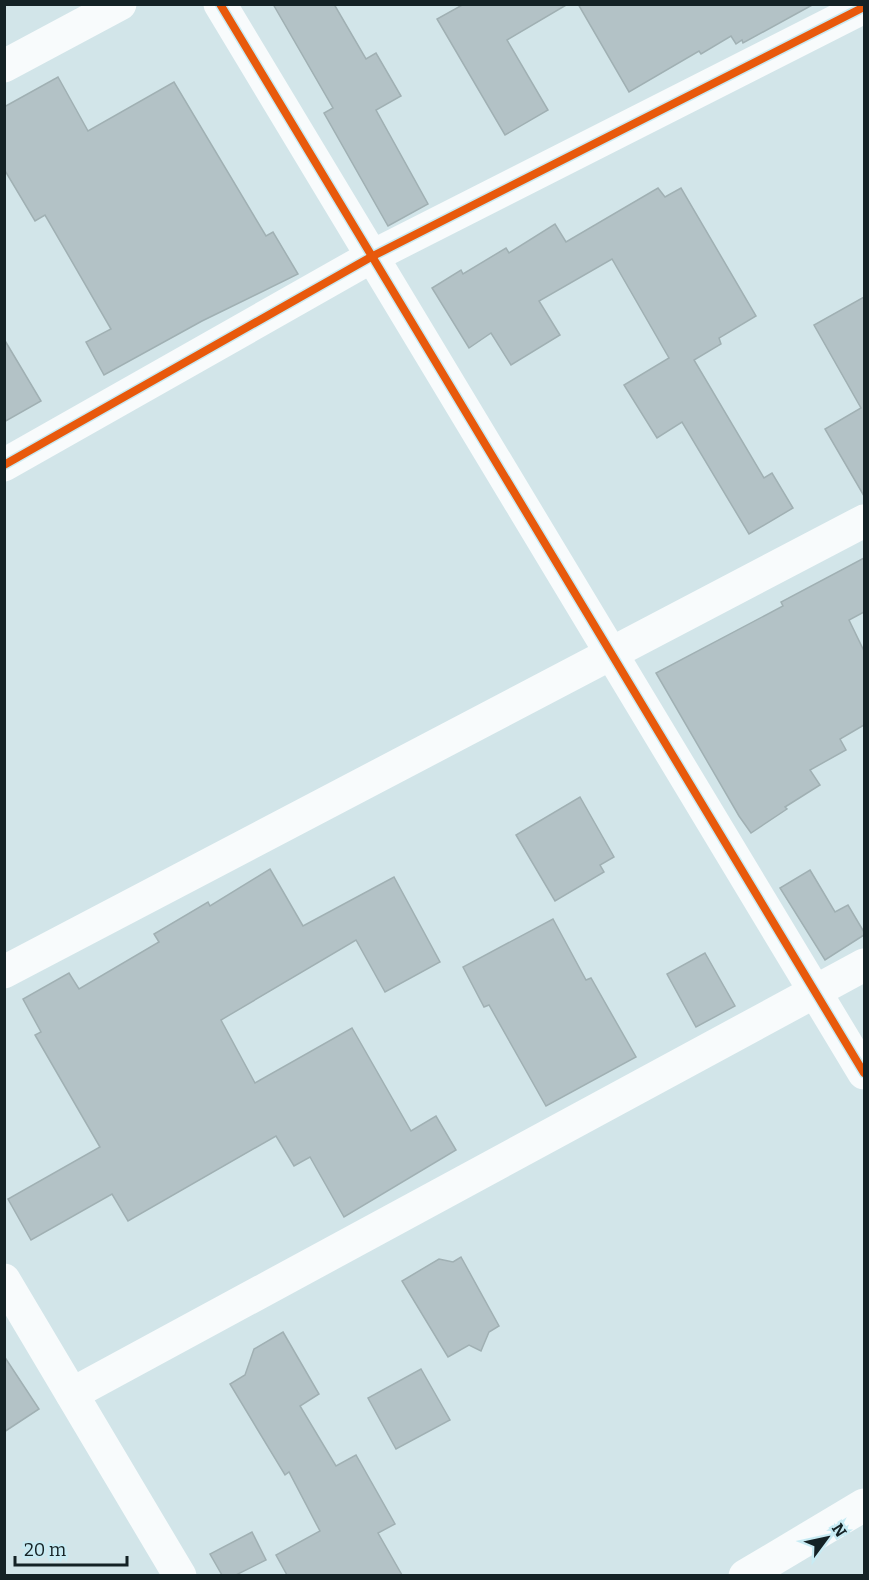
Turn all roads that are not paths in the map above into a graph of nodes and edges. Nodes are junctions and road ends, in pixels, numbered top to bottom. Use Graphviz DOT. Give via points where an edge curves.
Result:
graph roads {
  1 [pos="120,4"];
  2 [pos="220,4"];
  3 [pos="864,7"];
  4 [pos="4,66"];
  5 [pos="371,257"];
  6 [pos="4,465"];
  7 [pos="864,521"];
  8 [pos="611,653"];
  9 [pos="864,965"];
  10 [pos="4,972"];
  11 [pos="814,990"];
  12 [pos="864,1073"];
  13 [pos="4,1280"];
  14 [pos="72,1394"];
  15 [pos="864,1505"];
  16 [pos="180,1575"];
  17 [pos="745,1575"];
  1 -- 4 [label="street"];
  2 -- 5 [label="street"];
  3 -- 5 [label="street"];
  5 -- 6 [label="street"];
  5 -- 8 [label="street"];
  7 -- 8 [label="street"];
  8 -- 10 [label="street"];
  8 -- 11 [label="street"];
  9 -- 11 [label="street"];
  11 -- 12 [label="street"];
  11 -- 14 [label="street"];
  13 -- 14 [label="street"];
  14 -- 16 [label="street"];
  15 -- 17 [label="street"];
}
